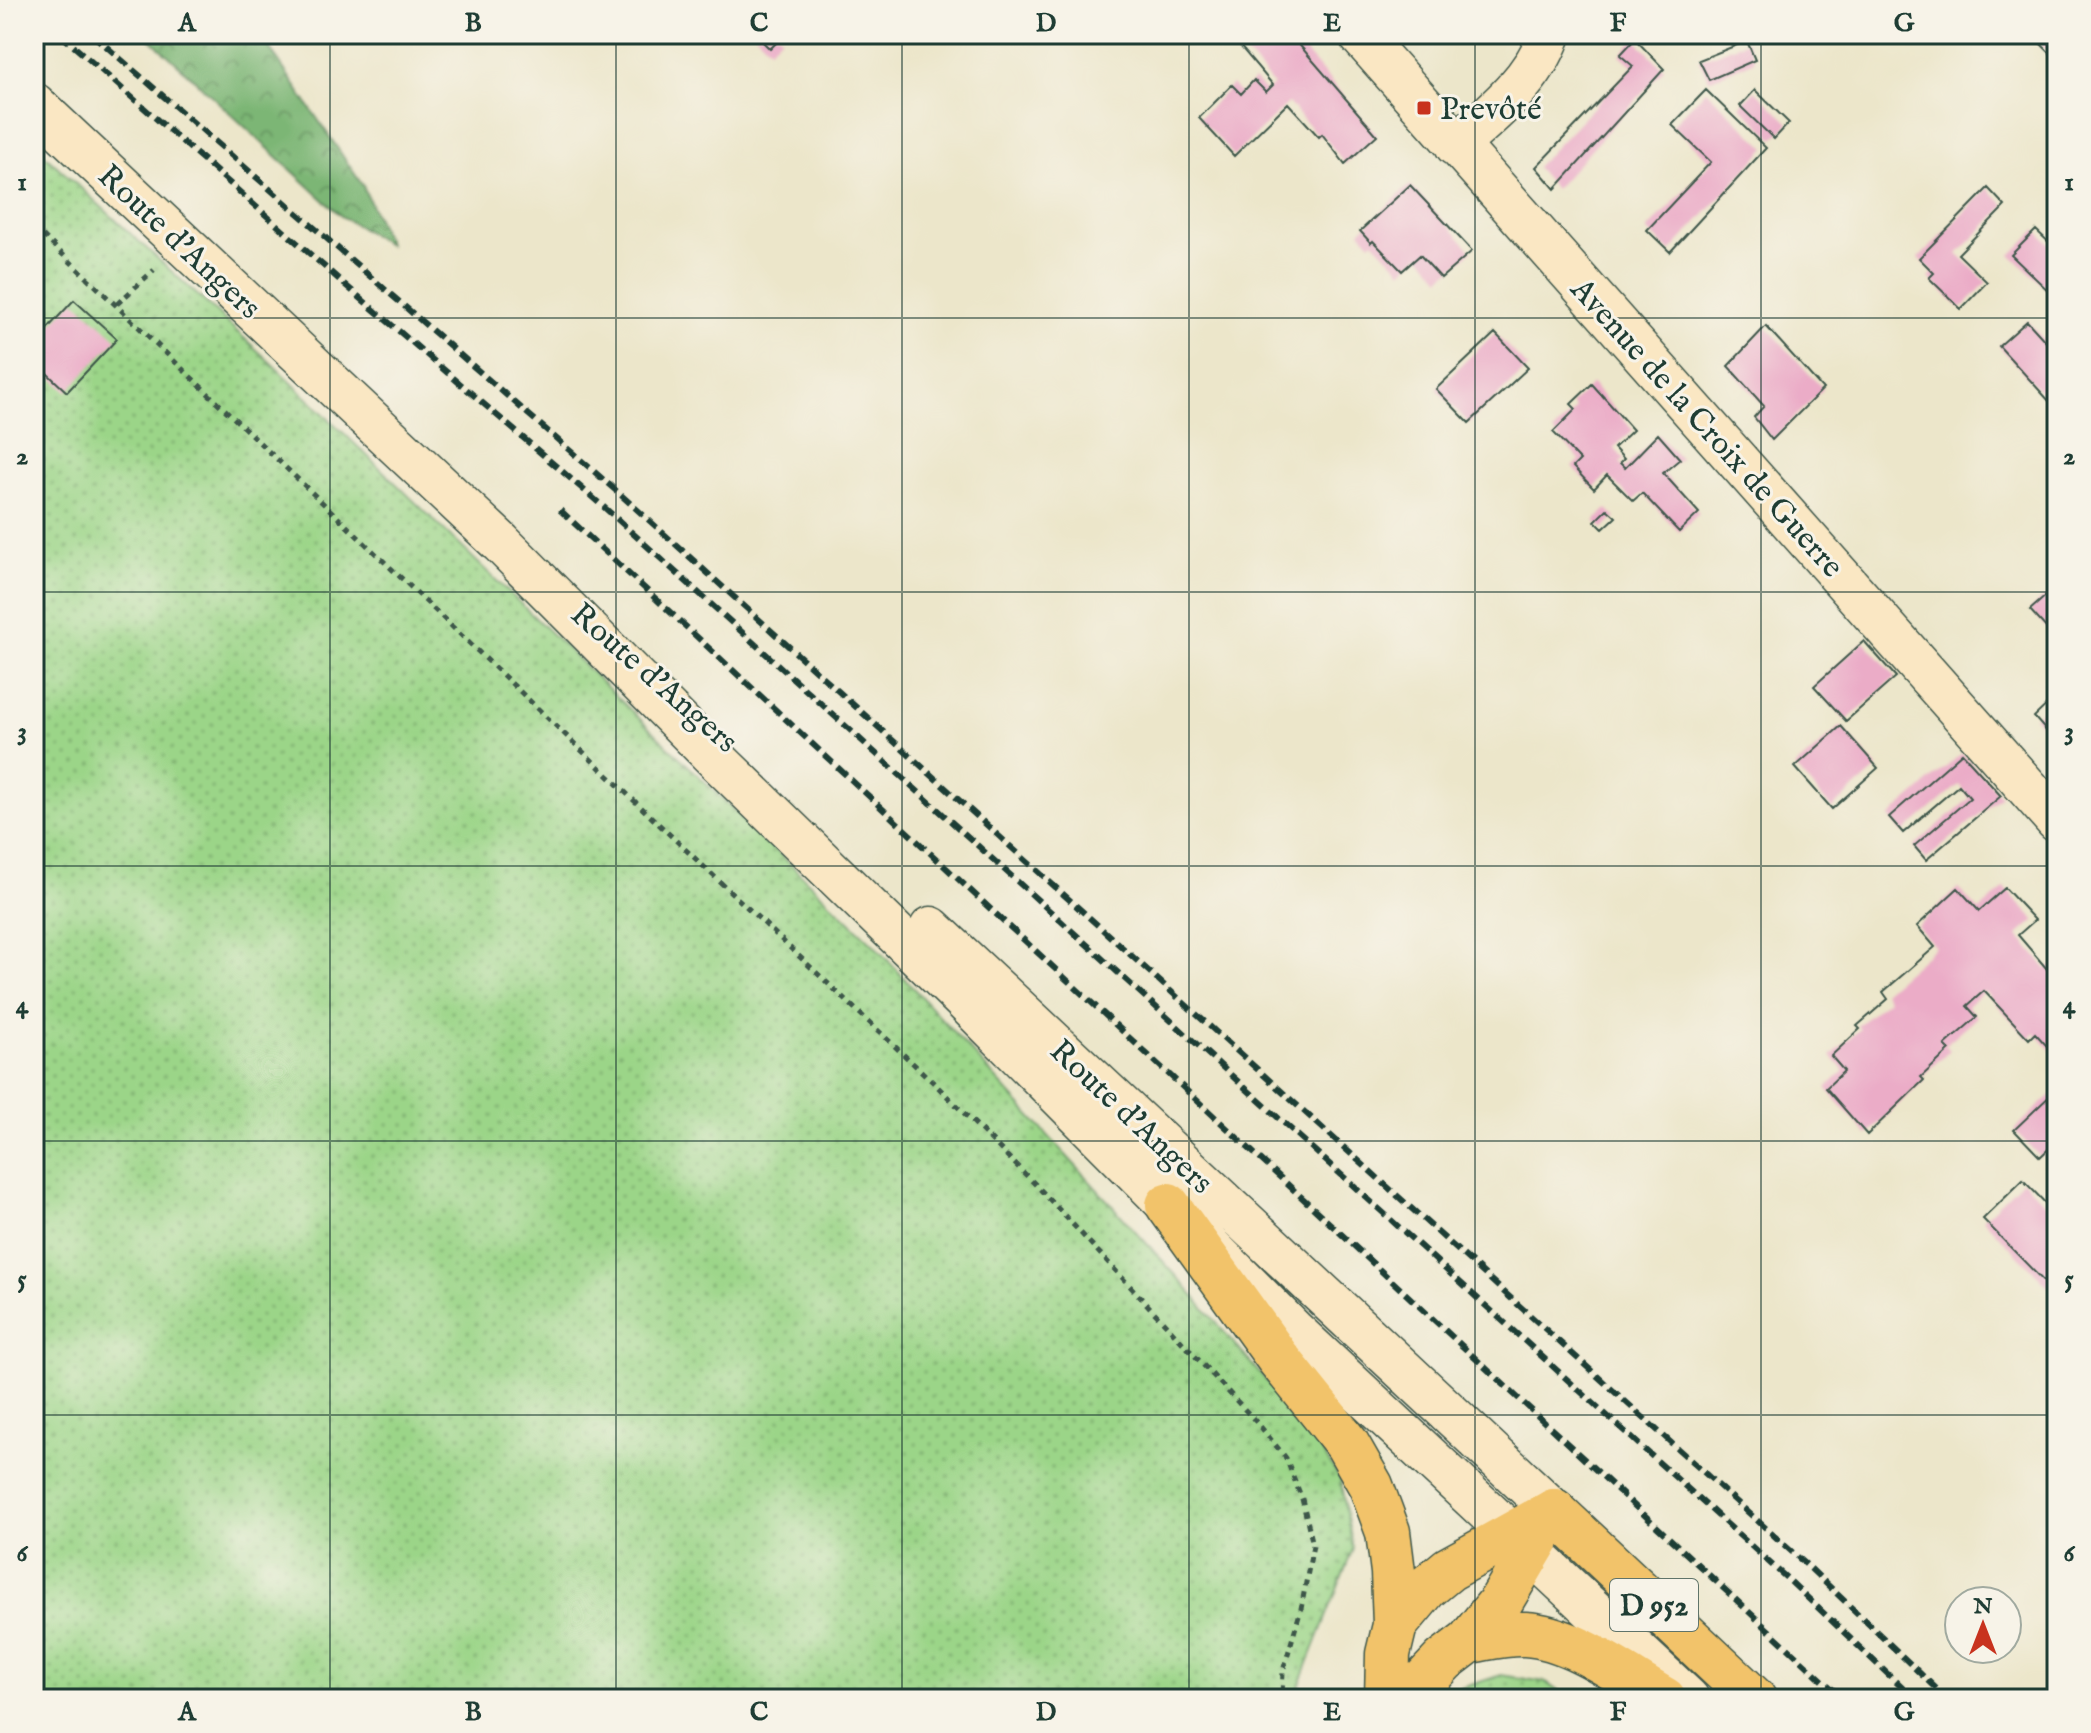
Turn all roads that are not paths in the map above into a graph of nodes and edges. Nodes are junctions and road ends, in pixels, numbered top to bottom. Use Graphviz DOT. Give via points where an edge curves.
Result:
graph roads {
  1 [pos="1359,34"];
  2 [pos="1550,34"];
  3 [pos="34,104"];
  4 [pos="1456,145"];
  5 [pos="501,543"];
  6 [pos="2057,821"];
  7 [pos="1168,1205"];
  8 [pos="1554,1511"];
  9 [pos="1520,1543"];
  10 [pos="1395,1625"];
  11 [pos="1469,1641"];
  12 [pos="1387,1699"];
  13 [pos="1407,1699"];
  14 [pos="1664,1699"];
  15 [pos="1688,1699"];
  16 [pos="1754,1699"];
  1 -- 4 [label="main road, Avenue de la Croix de Guerre"];
  2 -- 4 [label="main road" via="1527,76"];
  3 -- 5 [label="main road, Route d'Angers / D 952"];
  4 -- 6 [label="main road, Avenue de la Croix de Guerre"];
  5 -- 7 [label="main road, Route d'Angers / D 952"];
  5 -- 8 [label="main road, Route d'Angers / D 952" via="732,743"];
  7 -- 9 [label="main road, Route d'Angers / D 952"];
  7 -- 10 [label="main road" via="1347,1444 1371,1486 1388,1532"];
  8 -- 9 [label="main road"];
  8 -- 16 [label="main road, Route d'Angers / D 952"];
  9 -- 10 [label="main road" via="1449,1569"];
  9 -- 11 [label="main road" via="1501,1601"];
  9 -- 15 [label="main road, Route d'Angers / D 952"];
  10 -- 12 [label="main road"];
  11 -- 13 [label="main road"];
  11 -- 14 [label="main road" via="1527,1634 1556,1640"];
}
